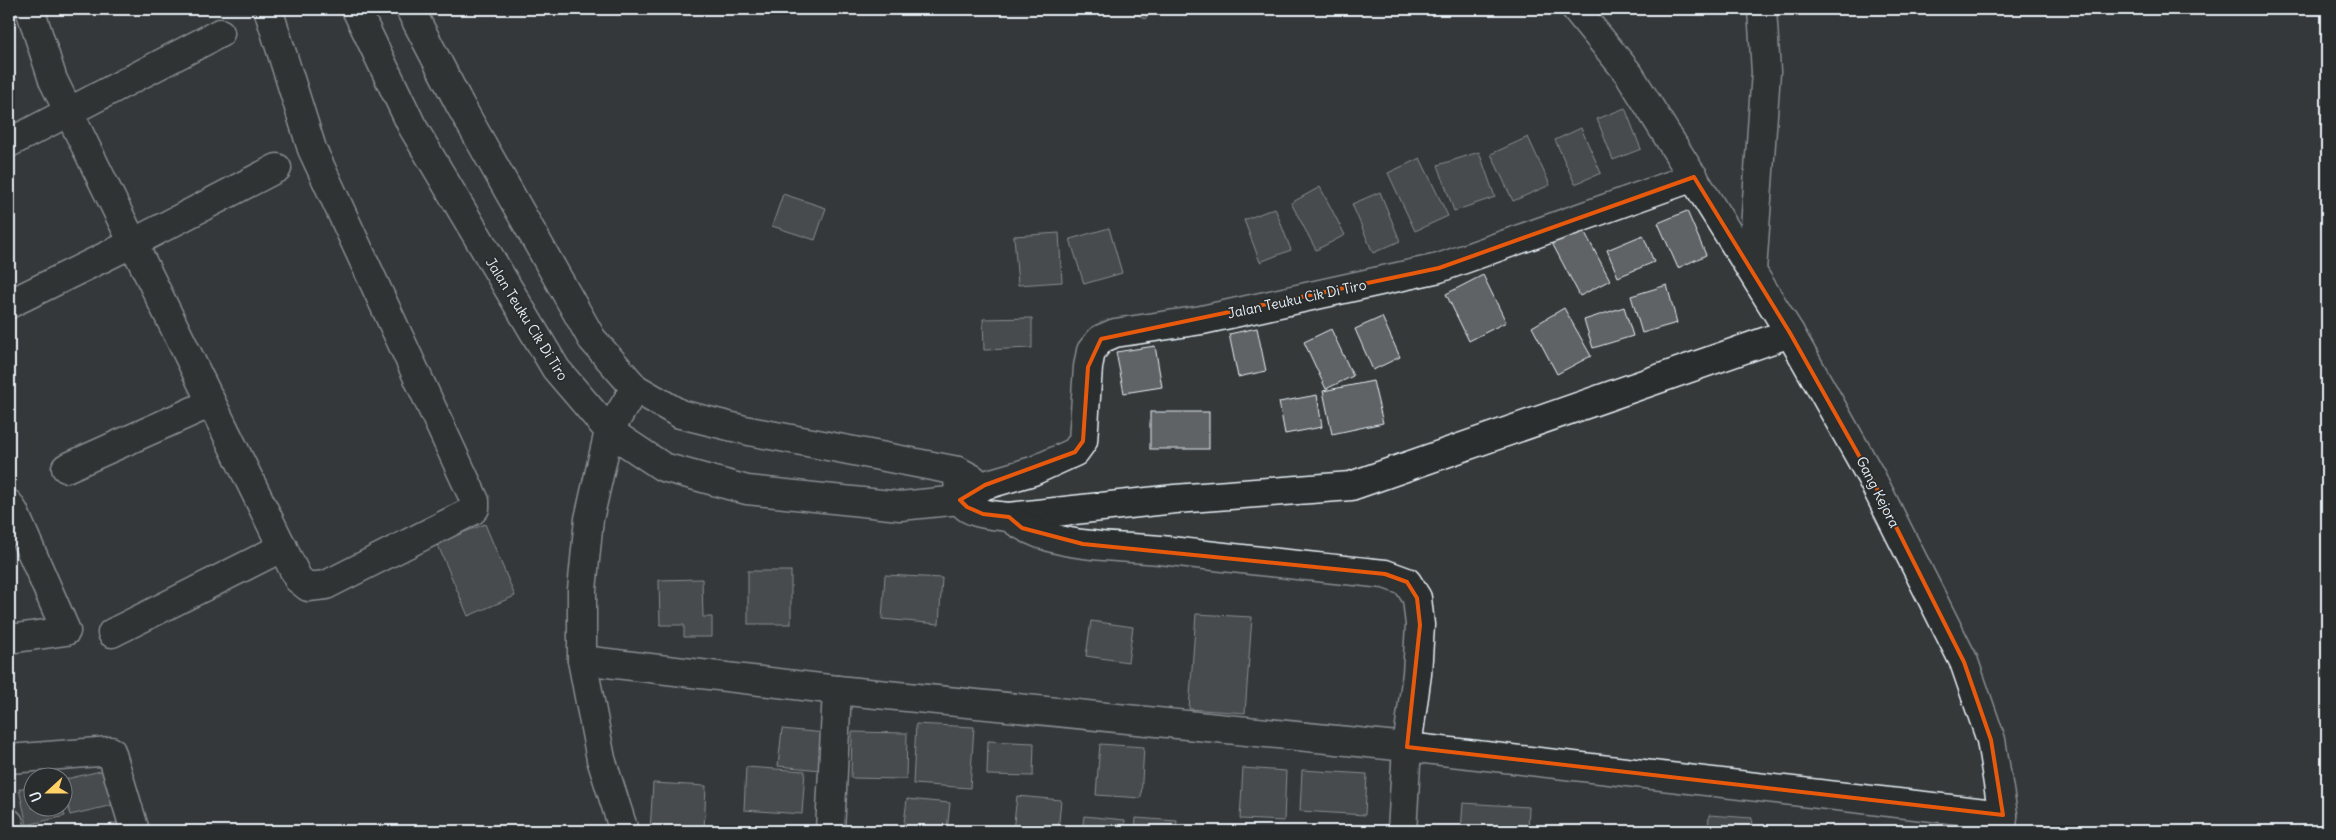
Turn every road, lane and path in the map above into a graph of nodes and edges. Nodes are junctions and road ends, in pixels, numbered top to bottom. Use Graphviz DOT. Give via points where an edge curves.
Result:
graph roads {
  1 [pos="30,9"];
  2 [pos="268,9"];
  3 [pos="356,9"];
  4 [pos="410,9"];
  5 [pos="1576,9"];
  6 [pos="1762,9"];
  7 [pos="220,34"];
  8 [pos="69,111"];
  9 [pos="9,143"];
  10 [pos="277,168"];
  11 [pos="1694,177"];
  12 [pos="133,243"];
  13 [pos="1752,270"];
  14 [pos="9,304"];
  15 [pos="1790,333"];
  16 [pos="635,388"];
  17 [pos="211,403"];
  18 [pos="609,431"];
  19 [pos="66,468"];
  20 [pos="958,471"];
  21 [pos="985,485"];
  22 [pos="960,500"];
  23 [pos="9,504"];
  24 [pos="1008,517"];
  25 [pos="282,547"];
  26 [pos="112,633"];
  27 [pos="9,639"];
  28 [pos="582,660"];
  29 [pos="837,690"];
  30 [pos="1407,747"];
  31 [pos="9,759"];
  32 [pos="9,823"];
  33 [pos="2003,823"];
  34 [pos="11,831"];
  35 [pos="135,831"];
  36 [pos="624,831"];
  37 [pos="830,831"];
  38 [pos="1402,831"];
  1 -- 8 [label="street" via="53,80"];
  2 -- 25 [label="street" via="312,149 475,501 472,512 326,585 308,587 298,579"];
  3 -- 18 [label="street, Jalan Teuku Cik Di Tiro" via="412,126 504,286 556,369"];
  4 -- 16 [label="street" via="460,105 592,339"];
  5 -- 11 [label="street, Gang Kejora" via="1629,74"];
  6 -- 13 [label="street" via="1766,72"];
  7 -- 8 [label="street"];
  8 -- 9 [label="street"];
  8 -- 12 [label="street"];
  10 -- 12 [label="street"];
  11 -- 13 [label="street, Gang Kejora"];
  11 -- 21 [label="street, Jalan Teuku Cik Di Tiro" via="1439,268 1101,339 1088,366 1082,441 1075,452 1033,471"];
  12 -- 14 [label="street"];
  12 -- 17 [label="street"];
  13 -- 15 [label="street, Gang Kejora"];
  15 -- 24 [label="street" via="1350,486 1175,499"];
  15 -- 33 [label="street, Gang Kejora" via="1871,477 1964,662 1991,740"];
  16 -- 18 [label="street"];
  16 -- 20 [label="street" via="680,414 749,431"];
  17 -- 19 [label="street"];
  17 -- 25 [label="street"];
  18 -- 22 [label="street, Jalan Teuku Cik Di Tiro" via="663,467 747,490 900,506"];
  18 -- 28 [label="street" via="589,519 582,590"];
  20 -- 21 [label="street"];
  20 -- 22 [label="street"];
  21 -- 22 [label="street, Jalan Teuku Cik Di Tiro"];
  22 -- 24 [label="street" via="967,508 983,514"];
  23 -- 27 [label="street" via="66,631"];
  24 -- 30 [label="street" via="1022,528 1083,544 1385,574 1407,582 1417,598 1420,625"];
  25 -- 26 [label="street"];
  28 -- 29 [label="street"];
  28 -- 36 [label="street" via="601,759"];
  29 -- 30 [label="street"];
  29 -- 37 [label="street"];
  30 -- 33 [label="street"];
  30 -- 38 [label="street"];
  31 -- 35 [label="street" via="111,751"];
  32 -- 34 [label="street"];
}
